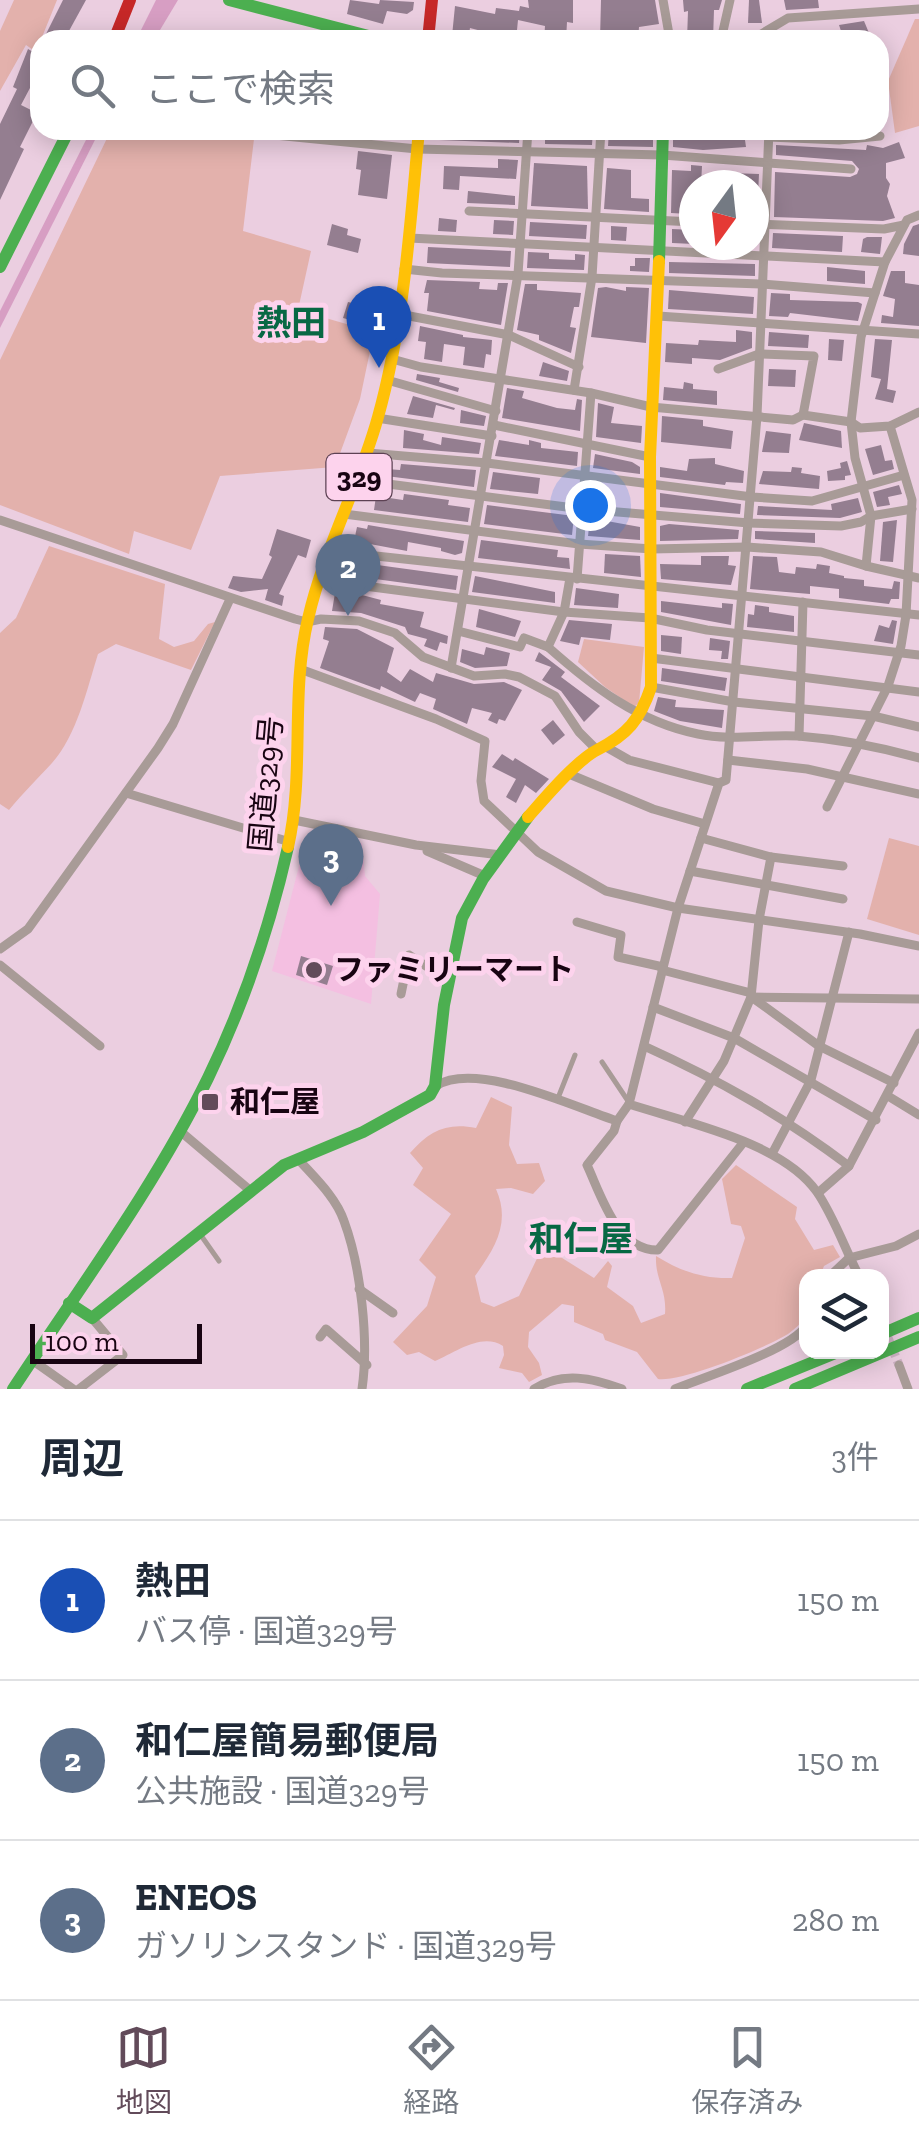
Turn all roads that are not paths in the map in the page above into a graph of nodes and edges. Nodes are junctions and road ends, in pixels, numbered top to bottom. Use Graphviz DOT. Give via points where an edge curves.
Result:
graph roads {
  1 [pos="130,0"];
  2 [pos="229,0"];
  3 [pos="432,0"];
  4 [pos="663,0"];
  5 [pos="730,0"];
  6 [pos="919,9"];
  7 [pos="118,30"];
  8 [pos="345,30"];
  9 [pos="429,30"];
  10 [pos="668,30"];
  11 [pos="723,30"];
  12 [pos="771,30"];
  13 [pos="63,140"];
  14 [pos="326,140"];
  15 [pos="417,140"];
  16 [pos="527,140"];
  17 [pos="601,140"];
  18 [pos="663,140"];
  19 [pos="768,140"];
  20 [pos="417,149"];
  21 [pos="525,153"];
  22 [pos="601,153"];
  23 [pos="662,155"];
  24 [pos="766,162"];
  25 [pos="765,170"];
  26 [pos="851,170"];
  27 [pos="469,211"];
  28 [pos="522,214"];
  29 [pos="919,215"];
  30 [pos="596,217"];
  31 [pos="660,220"];
  32 [pos="679,221"];
  33 [pos="769,224"];
  34 [pos="904,226"];
  35 [pos="409,238"];
  36 [pos="520,246"];
  37 [pos="594,248"];
  38 [pos="658,251"];
  39 [pos="679,252"];
  40 [pos="769,255"];
  41 [pos="762,260"];
  42 [pos="885,262"];
  43 [pos="0,267"];
  44 [pos="404,269"];
  45 [pos="518,274"];
  46 [pos="592,278"];
  47 [pos="658,281"];
  48 [pos="761,284"];
  49 [pos="875,292"];
  50 [pos="398,314"];
  51 [pos="658,316"];
  52 [pos="760,321"];
  53 [pos="866,328"];
  54 [pos="919,334"];
  55 [pos="509,335"];
  56 [pos="759,354"];
  57 [pos="392,358"];
  58 [pos="580,367"];
  59 [pos="718,369"];
  60 [pos="502,379"];
  61 [pos="387,380"];
  62 [pos="574,390"];
  63 [pos="592,393"];
  64 [pos="651,407"];
  65 [pos="496,410"];
  66 [pos="919,412"];
  67 [pos="803,415"];
  68 [pos="757,416"];
  69 [pos="378,418"];
  70 [pos="851,422"];
  71 [pos="890,426"];
  72 [pos="493,431"];
  73 [pos="587,445"];
  74 [pos="368,453"];
  75 [pos="650,457"];
  76 [pos="487,462"];
  77 [pos="584,473"];
  78 [pos="904,474"];
  79 [pos="357,480"];
  80 [pos="652,485"];
  81 [pos="864,487"];
  82 [pos="481,495"];
  83 [pos="752,497"];
  84 [pos="582,509"];
  85 [pos="912,509"];
  86 [pos="344,514"];
  87 [pos="652,516"];
  88 [pos="871,516"];
  89 [pos="0,520"];
  90 [pos="749,523"];
  91 [pos="475,528"];
  92 [pos="579,544"];
  93 [pos="747,548"];
  94 [pos="652,549"];
  95 [pos="330,551"];
  96 [pos="468,565"];
  97 [pos="866,566"];
  98 [pos="913,577"];
  99 [pos="573,578"];
  100 [pos="317,583"];
  101 [pos="653,586"];
  102 [pos="742,595"];
  103 [pos="230,599"];
  104 [pos="464,599"];
  105 [pos="803,602"];
  106 [pos="564,612"];
  107 [pos="906,614"];
  108 [pos="919,615"];
  109 [pos="650,618"];
  110 [pos="307,622"];
  111 [pos="458,631"];
  112 [pos="739,632"];
  113 [pos="801,639"];
  114 [pos="548,647"];
  115 [pos="898,652"];
  116 [pos="919,655"];
  117 [pos="651,658"];
  118 [pos="451,668"];
  119 [pos="300,670"];
  120 [pos="736,670"];
  121 [pos="800,676"];
  122 [pos="888,686"];
  123 [pos="652,687"];
  124 [pos="919,692"];
  125 [pos="734,702"];
  126 [pos="800,709"];
  127 [pos="642,715"];
  128 [pos="873,716"];
  129 [pos="919,727"];
  130 [pos="799,736"];
  131 [pos="730,737"];
  132 [pos="856,744"];
  133 [pos="603,749"];
  134 [pos="919,758"];
  135 [pos="728,760"];
  136 [pos="569,774"];
  137 [pos="842,776"];
  138 [pos="719,783"];
  139 [pos="126,794"];
  140 [pos="919,794"];
  141 [pos="827,807"];
  142 [pos="294,820"];
  143 [pos="705,824"];
  144 [pos="516,830"];
  145 [pos="701,838"];
  146 [pos="290,842"];
  147 [pos="416,845"];
  148 [pos="501,856"];
  149 [pos="771,857"];
  150 [pos="844,866"];
  151 [pos="690,871"];
  152 [pos="485,876"];
  153 [pos="766,887"];
  154 [pos="843,899"];
  155 [pos="678,908"];
  156 [pos="759,920"];
  157 [pos="577,922"];
  158 [pos="849,932"];
  159 [pos="919,946"];
  160 [pos="0,949"];
  161 [pos="0,965"];
  162 [pos="663,969"];
  163 [pos="449,981"];
  164 [pos="401,994"];
  165 [pos="751,995"];
  166 [pos="830,999"];
  167 [pos="919,999"];
  168 [pos="653,1007"];
  169 [pos="919,1034"];
  170 [pos="734,1038"];
  171 [pos="100,1046"];
  172 [pos="644,1046"];
  173 [pos="819,1046"];
  174 [pos="576,1055"];
  175 [pos="602,1062"];
  176 [pos="714,1078"];
  177 [pos="811,1080"];
  178 [pos="894,1083"];
  179 [pos="435,1086"];
  180 [pos="888,1096"];
  181 [pos="557,1101"];
  182 [pos="630,1104"];
  183 [pos="919,1115"];
  184 [pos="789,1120"];
  185 [pos="876,1120"];
  186 [pos="617,1122"];
  187 [pos="685,1122"];
  188 [pos="180,1131"];
  189 [pos="744,1142"];
  190 [pos="773,1152"];
  191 [pos="298,1159"];
  192 [pos="849,1166"];
  193 [pos="252,1192"];
  194 [pos="818,1193"];
  195 [pos="200,1234"];
  196 [pos="919,1234"];
  197 [pos="850,1258"];
  198 [pos="219,1262"];
  199 [pos="838,1269"];
  200 [pos="856,1269"];
  201 [pos="359,1289"];
  202 [pos="69,1302"];
  203 [pos="393,1313"];
  204 [pos="92,1318"];
  205 [pos="919,1318"];
  206 [pos="889,1331"];
  207 [pos="799,1336"];
  208 [pos="320,1337"];
  209 [pos="919,1337"];
  210 [pos="822,1359"];
  211 [pos="32,1360"];
  212 [pos="366,1365"];
  213 [pos="899,1365"];
  214 [pos="756,1387"];
  215 [pos="13,1389"];
  216 [pos="76,1389"];
  217 [pos="362,1389"];
  218 [pos="534,1389"];
  219 [pos="622,1389"];
  220 [pos="675,1389"];
  221 [pos="794,1389"];
  222 [pos="908,1389"];
  1 -- 7 [label="main road"];
  2 -- 8 [label="main road"];
  3 -- 9 [label="main road"];
  4 -- 10 [label="street"];
  5 -- 11 [label="street"];
  6 -- 12 [label="street" via="788,18"];
  13 -- 43 [label="main road"];
  14 -- 20 [label="street"];
  15 -- 20 [label="main road, 国道329号 / 329"];
  16 -- 21 [label="street"];
  17 -- 22 [label="street"];
  18 -- 23 [label="main road"];
  19 -- 24 [label="street"];
  20 -- 21 [label="street"];
  20 -- 35 [label="main road, 国道329号 / 329"];
  21 -- 22 [label="street"];
  21 -- 28 [label="street"];
  22 -- 23 [label="street"];
  22 -- 30 [label="street"];
  23 -- 24 [label="street"];
  23 -- 31 [label="main road"];
  24 -- 25 [label="street"];
  24 -- 26 [label="street"];
  27 -- 28 [label="street"];
  28 -- 30 [label="street"];
  28 -- 36 [label="street"];
  29 -- 34 [label="street"];
  30 -- 31 [label="street"];
  30 -- 37 [label="street"];
  31 -- 32 [label="street"];
  31 -- 38 [label="main road"];
  33 -- 34 [label="street"];
  34 -- 42 [label="street"];
  35 -- 36 [label="street"];
  35 -- 44 [label="main road, 国道329号 / 329"];
  36 -- 37 [label="street"];
  36 -- 45 [label="street"];
  37 -- 38 [label="street"];
  37 -- 46 [label="street"];
  38 -- 39 [label="street"];
  38 -- 47 [label="main road"];
  40 -- 42 [label="street"];
  41 -- 48 [label="street"];
  42 -- 49 [label="street"];
  44 -- 45 [label="street"];
  44 -- 50 [label="main road, 国道329号 / 329"];
  45 -- 46 [label="street"];
  45 -- 55 [label="street"];
  46 -- 47 [label="street"];
  46 -- 58 [label="street"];
  47 -- 48 [label="street"];
  47 -- 51 [label="main road"];
  48 -- 49 [label="street"];
  48 -- 52 [label="street"];
  49 -- 53 [label="street"];
  50 -- 55 [label="street"];
  50 -- 57 [label="main road, 国道329号 / 329"];
  51 -- 52 [label="street"];
  51 -- 64 [label="main road"];
  52 -- 53 [label="street"];
  52 -- 56 [label="street"];
  53 -- 54 [label="street"];
  53 -- 70 [label="street"];
  55 -- 58 [label="street"];
  55 -- 60 [label="street"];
  56 -- 59 [label="street"];
  56 -- 67 [label="street" via="814,356"];
  56 -- 68 [label="street"];
  57 -- 60 [label="street"];
  57 -- 61 [label="main road, 国道329号 / 329"];
  58 -- 62 [label="street"];
  60 -- 62 [label="street"];
  60 -- 65 [label="street"];
  61 -- 65 [label="street"];
  61 -- 69 [label="main road, 国道329号 / 329"];
  62 -- 63 [label="street"];
  63 -- 64 [label="street"];
  63 -- 73 [label="street"];
  64 -- 68 [label="street"];
  64 -- 75 [label="main road"];
  65 -- 72 [label="street"];
  66 -- 71 [label="street"];
  67 -- 68 [label="street"];
  67 -- 70 [label="street"];
  68 -- 83 [label="street"];
  69 -- 72 [label="street"];
  69 -- 74 [label="main road, 国道329号 / 329"];
  70 -- 71 [label="street" via="860,428"];
  70 -- 81 [label="street"];
  71 -- 78 [label="street"];
  72 -- 73 [label="street"];
  72 -- 76 [label="street"];
  73 -- 75 [label="street"];
  73 -- 77 [label="street"];
  74 -- 76 [label="street"];
  74 -- 79 [label="main road, 国道329号 / 329"];
  75 -- 80 [label="main road"];
  76 -- 77 [label="street"];
  76 -- 82 [label="street"];
  77 -- 80 [label="street"];
  77 -- 84 [label="street"];
  78 -- 81 [label="street"];
  78 -- 85 [label="street"];
  79 -- 82 [label="street"];
  79 -- 86 [label="main road, 国道329号 / 329"];
  80 -- 83 [label="street"];
  80 -- 87 [label="main road"];
  81 -- 83 [label="street" via="812,500"];
  81 -- 88 [label="street"];
  82 -- 84 [label="street"];
  82 -- 91 [label="street"];
  83 -- 90 [label="street"];
  84 -- 87 [label="street"];
  84 -- 92 [label="street"];
  85 -- 88 [label="street"];
  85 -- 98 [label="street"];
  86 -- 91 [label="street"];
  86 -- 95 [label="main road, 国道329号 / 329"];
  87 -- 90 [label="street"];
  87 -- 94 [label="main road"];
  88 -- 90 [label="street" via="841,526"];
  88 -- 97 [label="street"];
  89 -- 103 [label="street"];
  90 -- 93 [label="street"];
  91 -- 92 [label="street"];
  91 -- 96 [label="street"];
  92 -- 94 [label="street"];
  92 -- 99 [label="street"];
  93 -- 94 [label="street"];
  93 -- 97 [label="street" via="821,552"];
  93 -- 102 [label="street"];
  94 -- 101 [label="main road"];
  95 -- 96 [label="street"];
  95 -- 100 [label="main road, 国道329号 / 329"];
  96 -- 99 [label="street"];
  96 -- 104 [label="street"];
  97 -- 98 [label="street"];
  98 -- 107 [label="street"];
  99 -- 101 [label="street"];
  99 -- 106 [label="street"];
  100 -- 104 [label="street"];
  100 -- 110 [label="main road, 国道329号 / 329"];
  101 -- 102 [label="street"];
  101 -- 109 [label="main road"];
  102 -- 105 [label="street"];
  102 -- 112 [label="street"];
  103 -- 110 [label="street"];
  103 -- 139 [label="street" via="173,724"];
  104 -- 106 [label="street"];
  104 -- 111 [label="street"];
  105 -- 107 [label="street"];
  105 -- 113 [label="street"];
  106 -- 109 [label="street"];
  106 -- 114 [label="street"];
  107 -- 108 [label="street"];
  107 -- 115 [label="street"];
  109 -- 112 [label="street"];
  109 -- 117 [label="main road"];
  110 -- 118 [label="street" via="359,621 396,633 423,657"];
  110 -- 119 [label="main road, 国道329号 / 329"];
  111 -- 114 [label="street" via="520,648 524,638"];
  111 -- 118 [label="street"];
  112 -- 113 [label="street"];
  112 -- 120 [label="street"];
  113 -- 115 [label="street"];
  113 -- 121 [label="street"];
  114 -- 127 [label="street" via="595,688"];
  115 -- 116 [label="street"];
  115 -- 122 [label="street"];
  117 -- 120 [label="street"];
  117 -- 123 [label="main road"];
  118 -- 133 [label="street" via="519,677 555,696 578,732"];
  119 -- 142 [label="main road, 国道329号 / 329"];
  119 -- 144 [label="street" via="485,741 484,801"];
  120 -- 121 [label="street"];
  120 -- 125 [label="street"];
  121 -- 122 [label="street"];
  121 -- 126 [label="street"];
  122 -- 124 [label="street"];
  122 -- 128 [label="street"];
  123 -- 125 [label="street"];
  123 -- 127 [label="main road"];
  125 -- 126 [label="street"];
  125 -- 131 [label="street"];
  126 -- 128 [label="street"];
  126 -- 130 [label="street"];
  127 -- 131 [label="street"];
  127 -- 133 [label="main road"];
  128 -- 129 [label="street"];
  128 -- 132 [label="street"];
  130 -- 131 [label="street"];
  130 -- 132 [label="street"];
  131 -- 135 [label="street"];
  132 -- 134 [label="street"];
  132 -- 137 [label="street"];
  133 -- 136 [label="main road"];
  133 -- 138 [label="street"];
  135 -- 137 [label="street"];
  135 -- 138 [label="street" via="726,780"];
  136 -- 143 [label="street"];
  136 -- 144 [label="main road"];
  137 -- 140 [label="street"];
  137 -- 141 [label="street"];
  138 -- 143 [label="street"];
  139 -- 146 [label="street"];
  139 -- 160 [label="street" via="28,929"];
  142 -- 146 [label="main road, 国道329号 / 329"];
  142 -- 147 [label="street"];
  143 -- 145 [label="street"];
  144 -- 148 [label="main road"];
  144 -- 155 [label="street" via="538,852 606,892"];
  145 -- 149 [label="street"];
  145 -- 151 [label="street"];
  146 -- 188 [label="main road, 国道329号 / 329" via="245,990"];
  147 -- 148 [label="street"];
  147 -- 152 [label="street"];
  148 -- 152 [label="main road"];
  149 -- 150 [label="street"];
  149 -- 153 [label="street"];
  151 -- 153 [label="street"];
  151 -- 155 [label="street"];
  152 -- 163 [label="main road" via="462,918"];
  153 -- 154 [label="street"];
  153 -- 156 [label="street"];
  155 -- 156 [label="street"];
  155 -- 162 [label="street"];
  156 -- 158 [label="street"];
  156 -- 165 [label="street"];
  157 -- 162 [label="street" via="621,935 618,956"];
  158 -- 159 [label="street"];
  158 -- 166 [label="street"];
  161 -- 171 [label="street"];
  162 -- 165 [label="street"];
  162 -- 168 [label="street"];
  163 -- 164 [label="street" via="408,955"];
  163 -- 179 [label="main road"];
  165 -- 166 [label="street"];
  165 -- 170 [label="street"];
  165 -- 173 [label="street"];
  166 -- 167 [label="street"];
  166 -- 173 [label="street"];
  168 -- 170 [label="street"];
  168 -- 172 [label="street"];
  169 -- 178 [label="street"];
  170 -- 176 [label="street"];
  170 -- 177 [label="street"];
  172 -- 176 [label="street"];
  172 -- 182 [label="street"];
  173 -- 177 [label="street"];
  173 -- 178 [label="street"];
  174 -- 181 [label="lane"];
  175 -- 182 [label="lane"];
  176 -- 184 [label="street"];
  176 -- 187 [label="street"];
  177 -- 184 [label="street"];
  177 -- 185 [label="street"];
  178 -- 180 [label="street"];
  179 -- 181 [label="street" via="448,1078 487,1080"];
  179 -- 191 [label="main road" via="363,1132"];
  180 -- 183 [label="street"];
  180 -- 185 [label="street"];
  181 -- 186 [label="street"];
  182 -- 186 [label="street"];
  182 -- 187 [label="street"];
  184 -- 190 [label="street"];
  184 -- 192 [label="street"];
  185 -- 192 [label="street"];
  186 -- 189 [label="street" via="587,1165 618,1229 652,1251"];
  187 -- 189 [label="street"];
  188 -- 193 [label="street"];
  188 -- 202 [label="main road, 国道329号 / 329"];
  189 -- 190 [label="street"];
  190 -- 194 [label="street"];
  191 -- 193 [label="main road"];
  191 -- 201 [label="street" via="344,1218"];
  192 -- 194 [label="street"];
  193 -- 195 [label="main road"];
  194 -- 197 [label="street"];
  195 -- 198 [label="lane"];
  195 -- 204 [label="main road"];
  196 -- 197 [label="street"];
  197 -- 199 [label="street"];
  197 -- 200 [label="street"];
  201 -- 203 [label="street"];
  201 -- 212 [label="street"];
  202 -- 204 [label="main road"];
  202 -- 211 [label="main road, 国道329号 / 329"];
  204 -- 216 [label="street" via="123,1355"];
  205 -- 206 [label="main road"];
  207 -- 220 [label="street"];
  208 -- 212 [label="street" via="326,1329"];
  209 -- 221 [label="main road"];
  210 -- 214 [label="main road"];
  211 -- 215 [label="main road, 国道329号 / 329"];
  211 -- 216 [label="street"];
  212 -- 217 [label="street"];
  213 -- 222 [label="street"];
  218 -- 219 [label="street" via="573,1377"];
}
